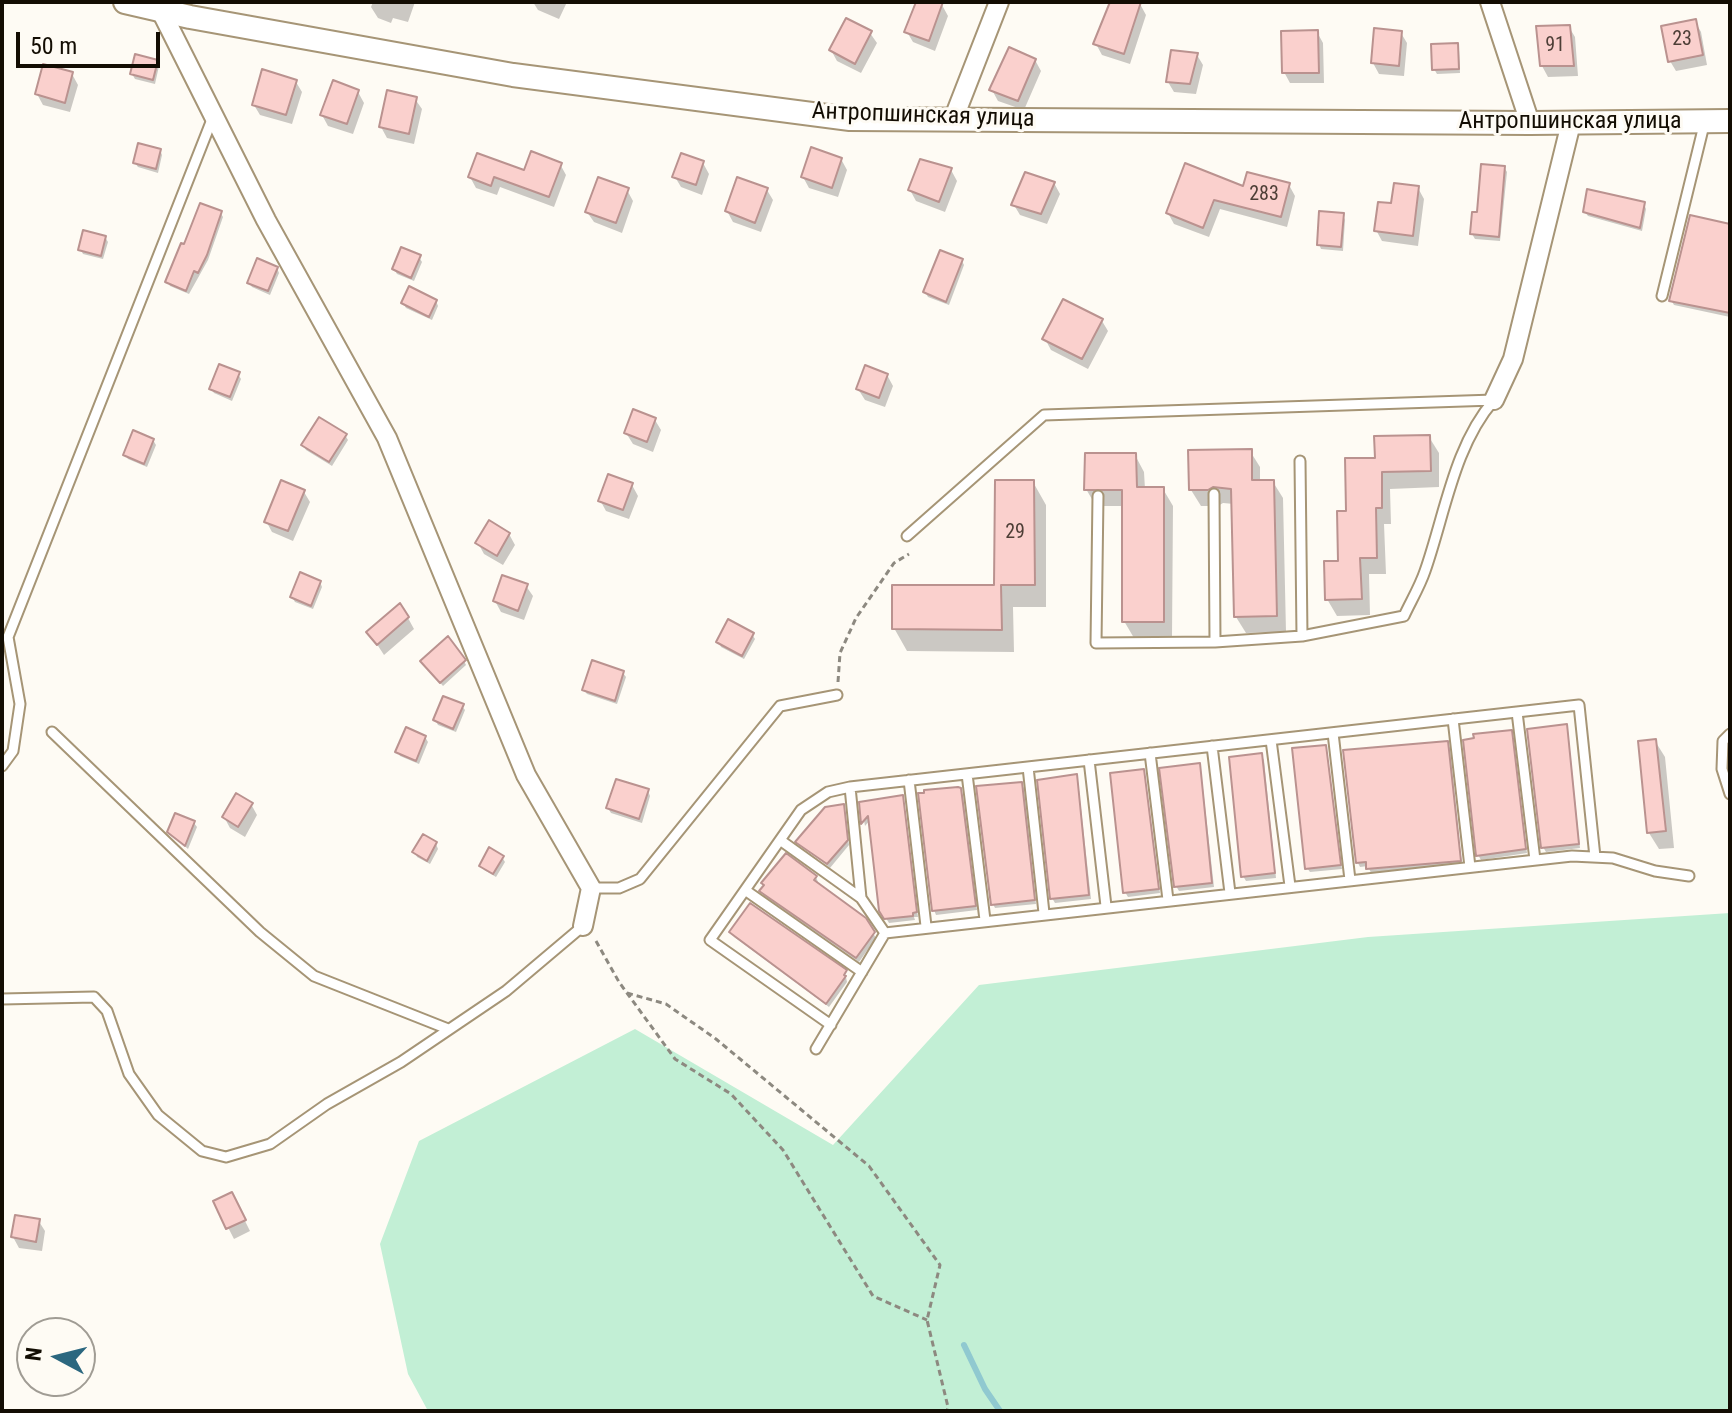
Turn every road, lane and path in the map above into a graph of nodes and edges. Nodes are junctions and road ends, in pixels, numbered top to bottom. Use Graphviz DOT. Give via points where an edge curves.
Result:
graph roads {
  1 [pos="125,2"];
  2 [pos="999,2"];
  3 [pos="1490,2"];
  4 [pos="160,9"];
  5 [pos="192,9"];
  6 [pos="214,113"];
  7 [pos="953,120"];
  8 [pos="1705,121"];
  9 [pos="1730,121"];
  10 [pos="1530,123"];
  11 [pos="1571,123"];
  12 [pos="1662,296"];
  13 [pos="1494,400"];
  14 [pos="1300,461"];
  15 [pos="1214,494"];
  16 [pos="1098,496"];
  17 [pos="907,536"];
  18 [pos="909,554"];
  19 [pos="1302,636"];
  20 [pos="1215,642"];
  21 [pos="837,695"];
  22 [pos="1517,712"];
  23 [pos="1453,719"];
  24 [pos="52,732"];
  25 [pos="1333,733"];
  26 [pos="1730,734"];
  27 [pos="1271,740"];
  28 [pos="1212,746"];
  29 [pos="1150,753"];
  30 [pos="1089,760"];
  31 [pos="2,766"];
  32 [pos="1028,767"];
  33 [pos="967,774"];
  34 [pos="909,780"];
  35 [pos="850,787"];
  36 [pos="1730,794"];
  37 [pos="780,840"];
  38 [pos="1595,857"];
  39 [pos="1535,860"];
  40 [pos="1470,867"];
  41 [pos="1689,876"];
  42 [pos="1350,880"];
  43 [pos="1290,886"];
  44 [pos="591,888"];
  45 [pos="745,890"];
  46 [pos="1230,893"];
  47 [pos="861,898"];
  48 [pos="1168,900"];
  49 [pos="1106,906"];
  50 [pos="1044,913"];
  51 [pos="985,920"];
  52 [pos="583,926"];
  53 [pos="926,926"];
  54 [pos="885,933"];
  55 [pos="862,972"];
  56 [pos="627,993"];
  57 [pos="2,999"];
  58 [pos="831,1025"];
  59 [pos="448,1029"];
  60 [pos="816,1049"];
  61 [pos="927,1320"];
  62 [pos="949,1410"];
  1 -- 4 [label="street, Антропшинская улица"];
  2 -- 7 [label="street"];
  3 -- 10 [label="street"];
  4 -- 5 [label="street, Антропшинская улица"];
  4 -- 6 [label="street"];
  5 -- 7 [label="street, Антропшинская улица" via="513,75 850,119"];
  6 -- 31 [label="lane" via="8,637 20,704 13,751"];
  6 -- 44 [label="street" via="266,220 387,438 526,775"];
  7 -- 10 [label="street, Антропшинская улица"];
  8 -- 9 [label="street, Антропшинская улица"];
  8 -- 11 [label="street, Антропшинская улица"];
  8 -- 12 [label="lane"];
  10 -- 11 [label="street, Антропшинская улица"];
  11 -- 13 [label="street" via="1513,359"];
  13 -- 17 [label="lane" via="1044,415"];
  13 -- 19 [label="lane" via="1478,418 1447,495 1424,574 1404,616"];
  14 -- 19 [label="lane"];
  15 -- 20 [label="lane"];
  16 -- 20 [label="lane" via="1096,643"];
  18 -- 21 [label="path" via="894,563 856,618 840,653"];
  19 -- 20 [label="lane"];
  21 -- 44 [label="lane" via="780,706 640,879 619,888"];
  22 -- 23 [label="lane"];
  22 -- 38 [label="lane" via="1579,705"];
  22 -- 39 [label="lane"];
  23 -- 25 [label="lane"];
  23 -- 40 [label="lane"];
  24 -- 59 [label="lane" via="260,932 314,976"];
  25 -- 27 [label="lane"];
  25 -- 42 [label="lane"];
  26 -- 36 [label="lane" via="1723,741 1722,769"];
  27 -- 28 [label="lane"];
  27 -- 43 [label="lane"];
  28 -- 29 [label="lane"];
  28 -- 46 [label="lane"];
  29 -- 30 [label="lane"];
  29 -- 48 [label="lane"];
  30 -- 32 [label="lane"];
  30 -- 49 [label="lane"];
  32 -- 33 [label="lane"];
  32 -- 50 [label="lane"];
  33 -- 34 [label="lane"];
  33 -- 51 [label="lane"];
  34 -- 35 [label="lane"];
  34 -- 53 [label="lane"];
  35 -- 37 [label="lane" via="828,792 801,810"];
  35 -- 47 [label="lane"];
  37 -- 45 [label="lane"];
  37 -- 47 [label="lane"];
  38 -- 39 [label="lane"];
  38 -- 41 [label="lane"];
  39 -- 40 [label="lane"];
  40 -- 42 [label="lane"];
  42 -- 43 [label="lane"];
  43 -- 46 [label="lane"];
  44 -- 52 [label="street"];
  45 -- 55 [label="lane"];
  45 -- 58 [label="lane" via="710,940"];
  46 -- 48 [label="lane"];
  47 -- 54 [label="lane"];
  48 -- 49 [label="lane"];
  49 -- 50 [label="lane"];
  50 -- 51 [label="lane"];
  51 -- 53 [label="lane"];
  52 -- 56 [label="path"];
  52 -- 59 [label="lane" via="506,991"];
  53 -- 54 [label="lane"];
  54 -- 55 [label="lane"];
  55 -- 58 [label="lane"];
  56 -- 61 [label="path" via="675,1059 731,1094 783,1150 873,1296"];
  56 -- 61 [label="path" via="666,1004 716,1039 869,1166 940,1265"];
  57 -- 59 [label="lane" via="94,997 107,1011 129,1074 158,1115 202,1151 226,1157 270,1144"];
  58 -- 60 [label="lane"];
  61 -- 62 [label="path"];
}
